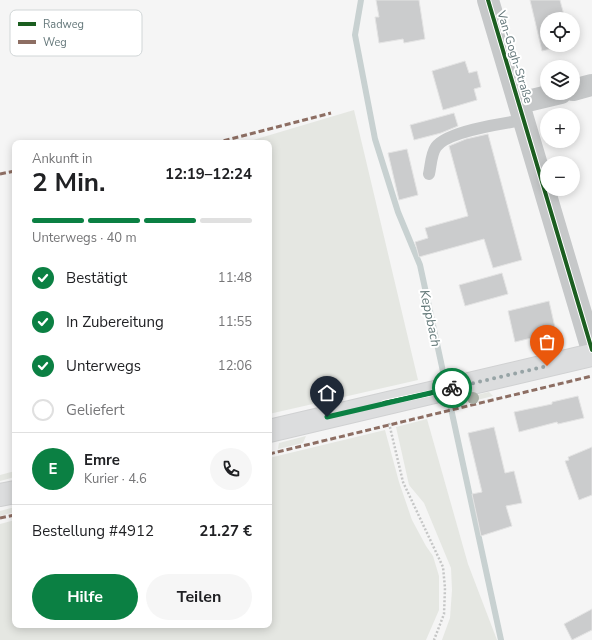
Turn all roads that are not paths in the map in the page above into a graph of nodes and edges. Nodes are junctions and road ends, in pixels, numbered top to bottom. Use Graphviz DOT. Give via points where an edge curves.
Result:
graph roads {
  1 [pos="488,0"];
  2 [pos="592,86"];
  3 [pos="580,89"];
  4 [pos="546,100"];
  5 [pos="521,112"];
  6 [pos="429,174"];
  7 [pos="592,350"];
  8 [pos="592,356"];
  9 [pos="272,430"];
  10 [pos="12,493"];
  11 [pos="0,495"];
  1 -- 5 [label="street, Van-Gogh-Straße"];
  2 -- 3 [label="street"];
  4 -- 5 [label="street, Van-Gogh-Straße"];
  5 -- 6 [label="lane" via="485,127 445,138 433,151"];
  5 -- 7 [label="street, Van-Gogh-Straße"];
  8 -- 9 [label="main road"];
  10 -- 11 [label="main road"];
}
